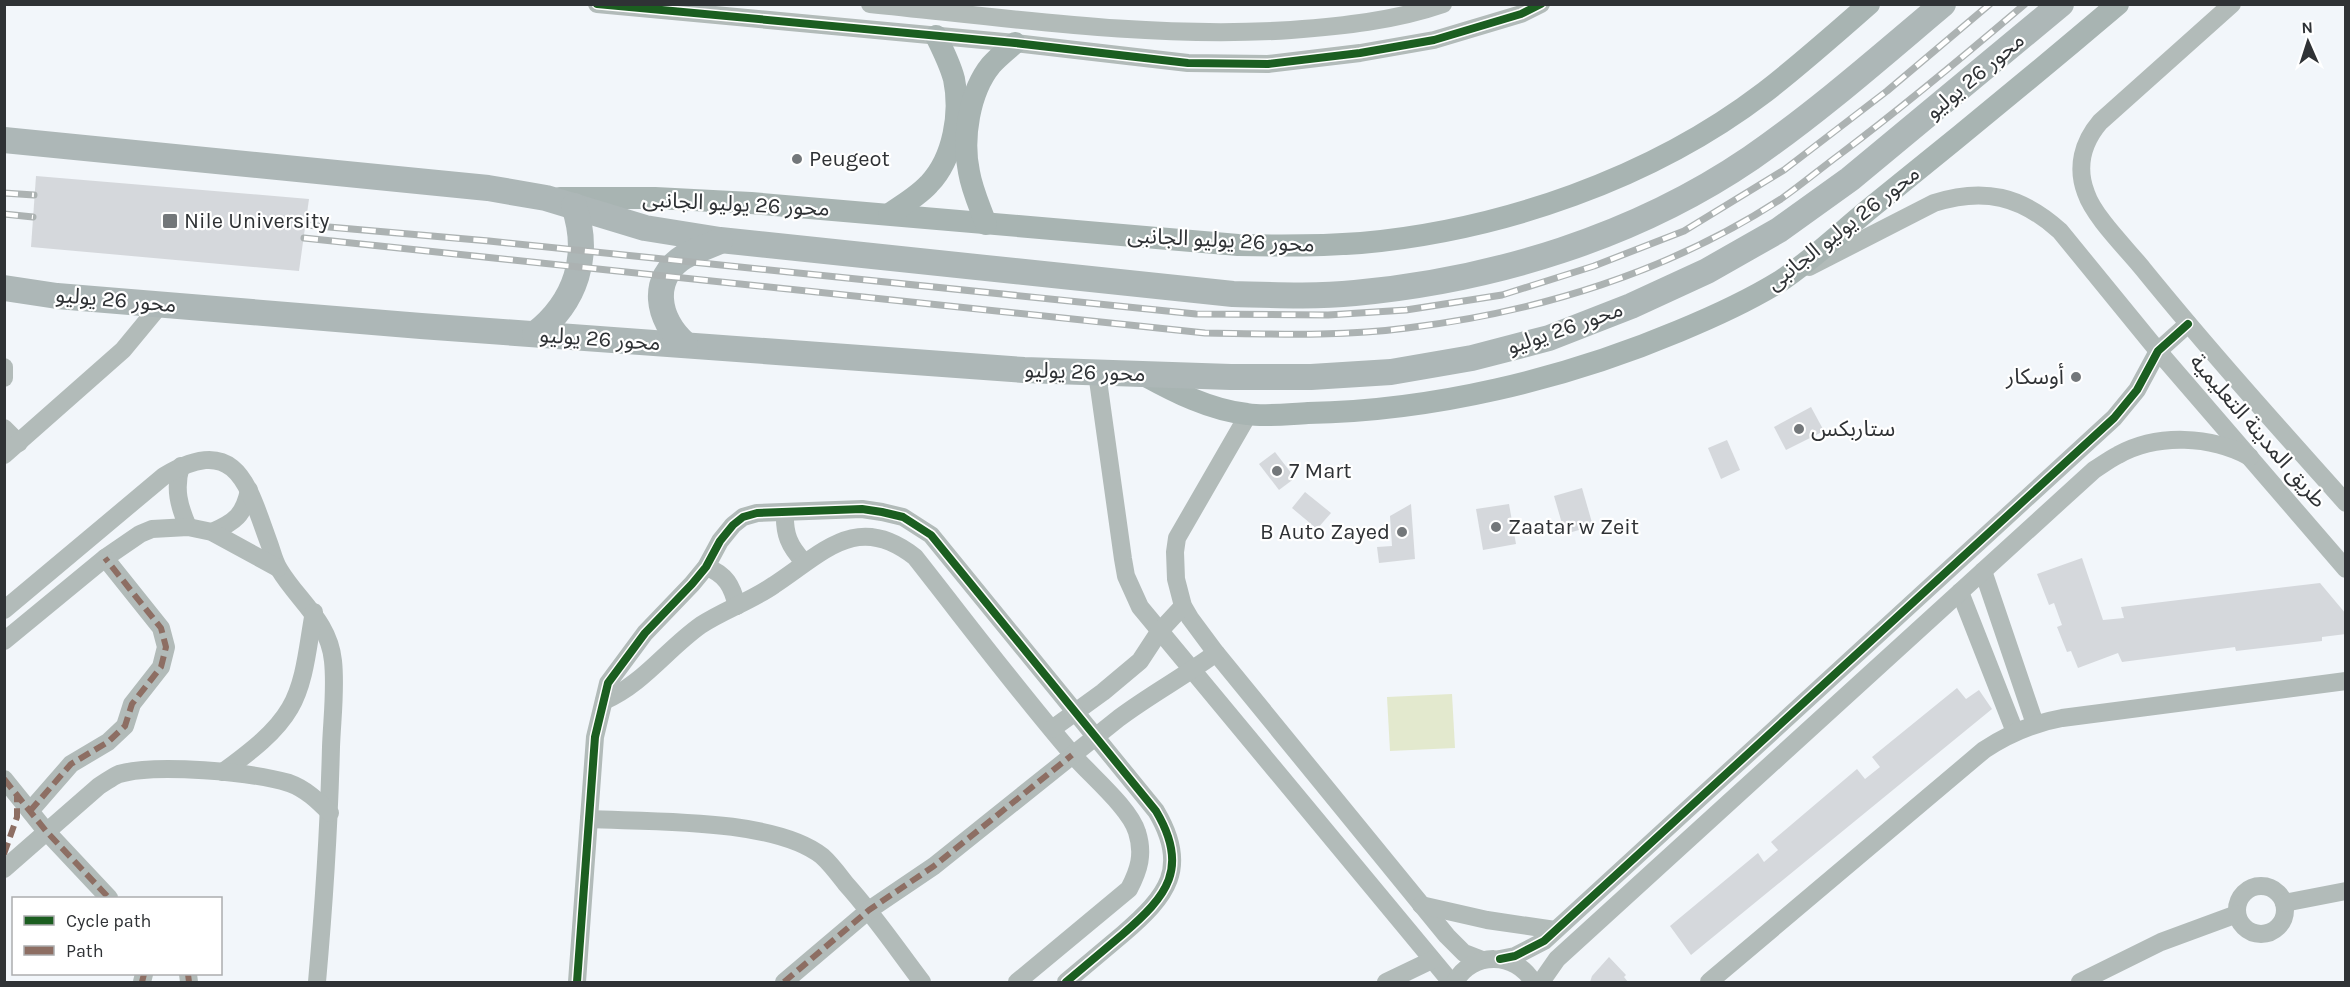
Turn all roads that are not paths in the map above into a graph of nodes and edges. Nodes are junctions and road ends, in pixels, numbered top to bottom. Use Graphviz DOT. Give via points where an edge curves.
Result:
graph roads {
  1 [pos="597,4"];
  2 [pos="870,4"];
  3 [pos="1443,4"];
  4 [pos="1541,4"];
  5 [pos="1869,4"];
  6 [pos="1943,4"];
  7 [pos="2061,4"];
  8 [pos="2118,4"];
  9 [pos="2232,4"];
  10 [pos="936,36"];
  11 [pos="1015,43"];
  12 [pos="4,140"];
  13 [pos="546,198"];
  14 [pos="574,206"];
  15 [pos="889,214"];
  16 [pos="986,224"];
  17 [pos="720,240"];
  18 [pos="1778,282"];
  19 [pos="4,288"];
  20 [pos="161,304"];
  21 [pos="2188,324"];
  22 [pos="535,334"];
  23 [pos="685,344"];
  24 [pos="2158,351"];
  25 [pos="4,367"];
  26 [pos="1097,373"];
  27 [pos="1144,375"];
  28 [pos="4,378"];
  29 [pos="1248,415"];
  30 [pos="4,428"];
  31 [pos="19,443"];
  32 [pos="4,455"];
  33 [pos="2250,457"];
  34 [pos="181,466"];
  35 [pos="249,490"];
  36 [pos="2028,496"];
  37 [pos="2346,503"];
  38 [pos="785,512"];
  39 [pos="2046,513"];
  40 [pos="188,527"];
  41 [pos="212,532"];
  42 [pos="105,558"];
  43 [pos="804,562"];
  44 [pos="706,567"];
  45 [pos="278,568"];
  46 [pos="2346,569"];
  47 [pos="1983,571"];
  48 [pos="1960,592"];
  49 [pos="737,606"];
  50 [pos="1183,606"];
  51 [pos="4,610"];
  52 [pos="314,612"];
  53 [pos="1159,633"];
  54 [pos="4,641"];
  55 [pos="1216,653"];
  56 [pos="1192,670"];
  57 [pos="2346,681"];
  58 [pos="604,701"];
  59 [pos="1075,712"];
  60 [pos="2035,724"];
  61 [pos="1052,729"];
  62 [pos="2015,732"];
  63 [pos="1095,736"];
  64 [pos="1072,755"];
  65 [pos="223,772"];
  66 [pos="4,778"];
  67 [pos="30,811"];
  68 [pos="330,813"];
  69 [pos="589,819"];
  70 [pos="46,831"];
  71 [pos="4,869"];
  72 [pos="2346,891"];
  73 [pos="108,897"];
  74 [pos="2284,903"];
  75 [pos="1421,904"];
  76 [pos="869,910"];
  77 [pos="2237,914"];
  78 [pos="1555,930"];
  79 [pos="1491,959"];
  80 [pos="1432,960"];
  81 [pos="317,982"];
  82 [pos="577,982"];
  83 [pos="784,982"];
  84 [pos="922,982"];
  85 [pos="1017,982"];
  86 [pos="1066,982"];
  87 [pos="1386,982"];
  88 [pos="1453,982"];
  89 [pos="1533,982"];
  90 [pos="1541,982"];
  91 [pos="1708,982"];
  92 [pos="2080,982"];
  1 -- 10 [label="street"];
  2 -- 3 [label="street" via="1098,27 1253,32 1344,26"];
  4 -- 11 [label="street" via="1521,14 1434,40 1268,64 1188,63"];
  5 -- 16 [label="main road, محور 26 يوليو الجانبى" via="1764,93 1658,158 1544,206 1484,223 1361,243 1300,246 1238,245"];
  6 -- 17 [label="highway" via="1798,124 1697,190 1588,240 1531,260 1462,277 1353,293 1233,294"];
  7 -- 27 [label="highway, محور 26 يوليو" via="1850,179 1779,230 1707,271 1631,306 1549,338 1472,358 1391,372 1311,377"];
  8 -- 18 [label="main road, محور 26 يوليو الجانبى"];
  9 -- 21 [label="street, طريق المدينة التعليمية" via="2100,122 2082,156 2082,183 2093,207"];
  10 -- 11 [label="street"];
  10 -- 15 [label="main road" via="954,79 956,115 951,143 929,184"];
  11 -- 16 [label="main road" via="981,80 968,129 968,170"];
  12 -- 13 [label="highway" via="464,185"];
  13 -- 14 [label="highway"];
  13 -- 15 [label="main road, محور 26 يوليو الجانبى" via="665,199"];
  14 -- 17 [label="highway" via="645,228"];
  14 -- 22 [label="highway" via="582,241 577,277 565,303"];
  15 -- 16 [label="main road, محور 26 يوليو الجانبى"];
  17 -- 23 [label="highway" via="685,256 665,279 661,308 669,328"];
  18 -- 24 [label="street, طريق المدينة التعليمية" via="1934,203 1956,196 2001,197 2023,204 2060,231"];
  18 -- 29 [label="main road, محور 26 يوليو الجانبى" via="1678,332 1561,374 1484,392 1370,410"];
  19 -- 20 [label="highway, محور 26 يوليو"];
  20 -- 22 [label="highway, محور 26 يوليو"];
  20 -- 31 [label="street" via="123,351"];
  21 -- 24 [label="street"];
  21 -- 37 [label="street, طريق المدينة التعليمية"];
  22 -- 23 [label="highway, محور 26 يوليو"];
  23 -- 26 [label="highway, محور 26 يوليو"];
  24 -- 33 [label="street, طريق المدينة التعليمية"];
  24 -- 36 [label="street" via="2126,404"];
  25 -- 28 [label="street"];
  26 -- 27 [label="highway, محور 26 يوليو"];
  26 -- 53 [label="street" via="1126,576 1140,607"];
  27 -- 29 [label="main road, محور 26 يوليو الجانبى" via="1190,398"];
  29 -- 50 [label="street" via="1178,538 1175,566"];
  30 -- 31 [label="street"];
  31 -- 32 [label="street"];
  33 -- 39 [label="street" via="2234,448 2195,440 2137,447 2094,470"];
  33 -- 46 [label="street, طريق المدينة التعليمية"];
  34 -- 35 [label="street" via="215,460 229,465"];
  34 -- 40 [label="street" via="177,492"];
  34 -- 51 [label="street"];
  35 -- 41 [label="street" via="240,515"];
  35 -- 45 [label="street"];
  36 -- 39 [label="street"];
  36 -- 78 [label="street"];
  38 -- 43 [label="street" via="788,543"];
  38 -- 44 [label="street" via="743,517 720,541"];
  38 -- 59 [label="street" via="882,512 903,517 931,535"];
  39 -- 47 [label="street"];
  40 -- 41 [label="street"];
  40 -- 42 [label="street" via="152,529"];
  41 -- 45 [label="street"];
  42 -- 54 [label="street"];
  42 -- 67 [label="street" via="161,628 166,647 160,667 132,704 124,726 108,742 71,764"];
  43 -- 49 [label="street" via="764,592"];
  43 -- 61 [label="street" via="837,543 863,537 880,537 899,544 915,557"];
  44 -- 49 [label="street" via="727,580"];
  44 -- 58 [label="street" via="631,649 608,683"];
  45 -- 52 [label="street"];
  47 -- 48 [label="street"];
  47 -- 60 [label="street"];
  48 -- 62 [label="street"];
  48 -- 90 [label="street" via="1557,959"];
  49 -- 58 [label="street" via="702,625 631,686"];
  50 -- 53 [label="street"];
  50 -- 55 [label="street"];
  52 -- 65 [label="street" via="302,676 291,706 275,728"];
  52 -- 68 [label="street" via="326,633 334,662"];
  53 -- 56 [label="street"];
  53 -- 59 [label="street" via="1140,661"];
  55 -- 56 [label="street"];
  55 -- 75 [label="street"];
  56 -- 63 [label="street"];
  56 -- 80 [label="street"];
  57 -- 60 [label="street"];
  58 -- 69 [label="street" via="595,736"];
  59 -- 61 [label="street"];
  59 -- 63 [label="street"];
  60 -- 62 [label="street"];
  61 -- 64 [label="street"];
  62 -- 91 [label="street" via="1984,750"];
  63 -- 64 [label="street"];
  63 -- 86 [label="street" via="1166,828 1172,868 1166,890 1146,914"];
  64 -- 76 [label="street" via="934,866"];
  64 -- 85 [label="street" via="1137,830 1141,850 1139,871 1129,889"];
  65 -- 68 [label="street" via="290,784 311,795"];
  65 -- 70 [label="street" via="135,771 117,775"];
  66 -- 67 [label="street"];
  67 -- 70 [label="street"];
  68 -- 81 [label="street"];
  69 -- 76 [label="street" via="746,829 794,840 822,857"];
  69 -- 82 [label="street"];
  70 -- 71 [label="street"];
  70 -- 73 [label="street"];
  72 -- 74 [label="street"];
  74 -- 77 [label="street" via="2276,891 2256,886 2243,894"];
  74 -- 77 [label="street" via="2284,916 2277,929 2263,934 2249,931"];
  75 -- 78 [label="street" via="1487,920"];
  75 -- 79 [label="street" via="1455,945 1464,952"];
  76 -- 83 [label="street"];
  76 -- 84 [label="street"];
  77 -- 92 [label="street" via="2161,942"];
  78 -- 79 [label="street" via="1530,950"];
  79 -- 88 [label="street" via="1465,970"];
  79 -- 89 [label="street" via="1521,968"];
  80 -- 87 [label="street"];
  80 -- 88 [label="street"];
}
